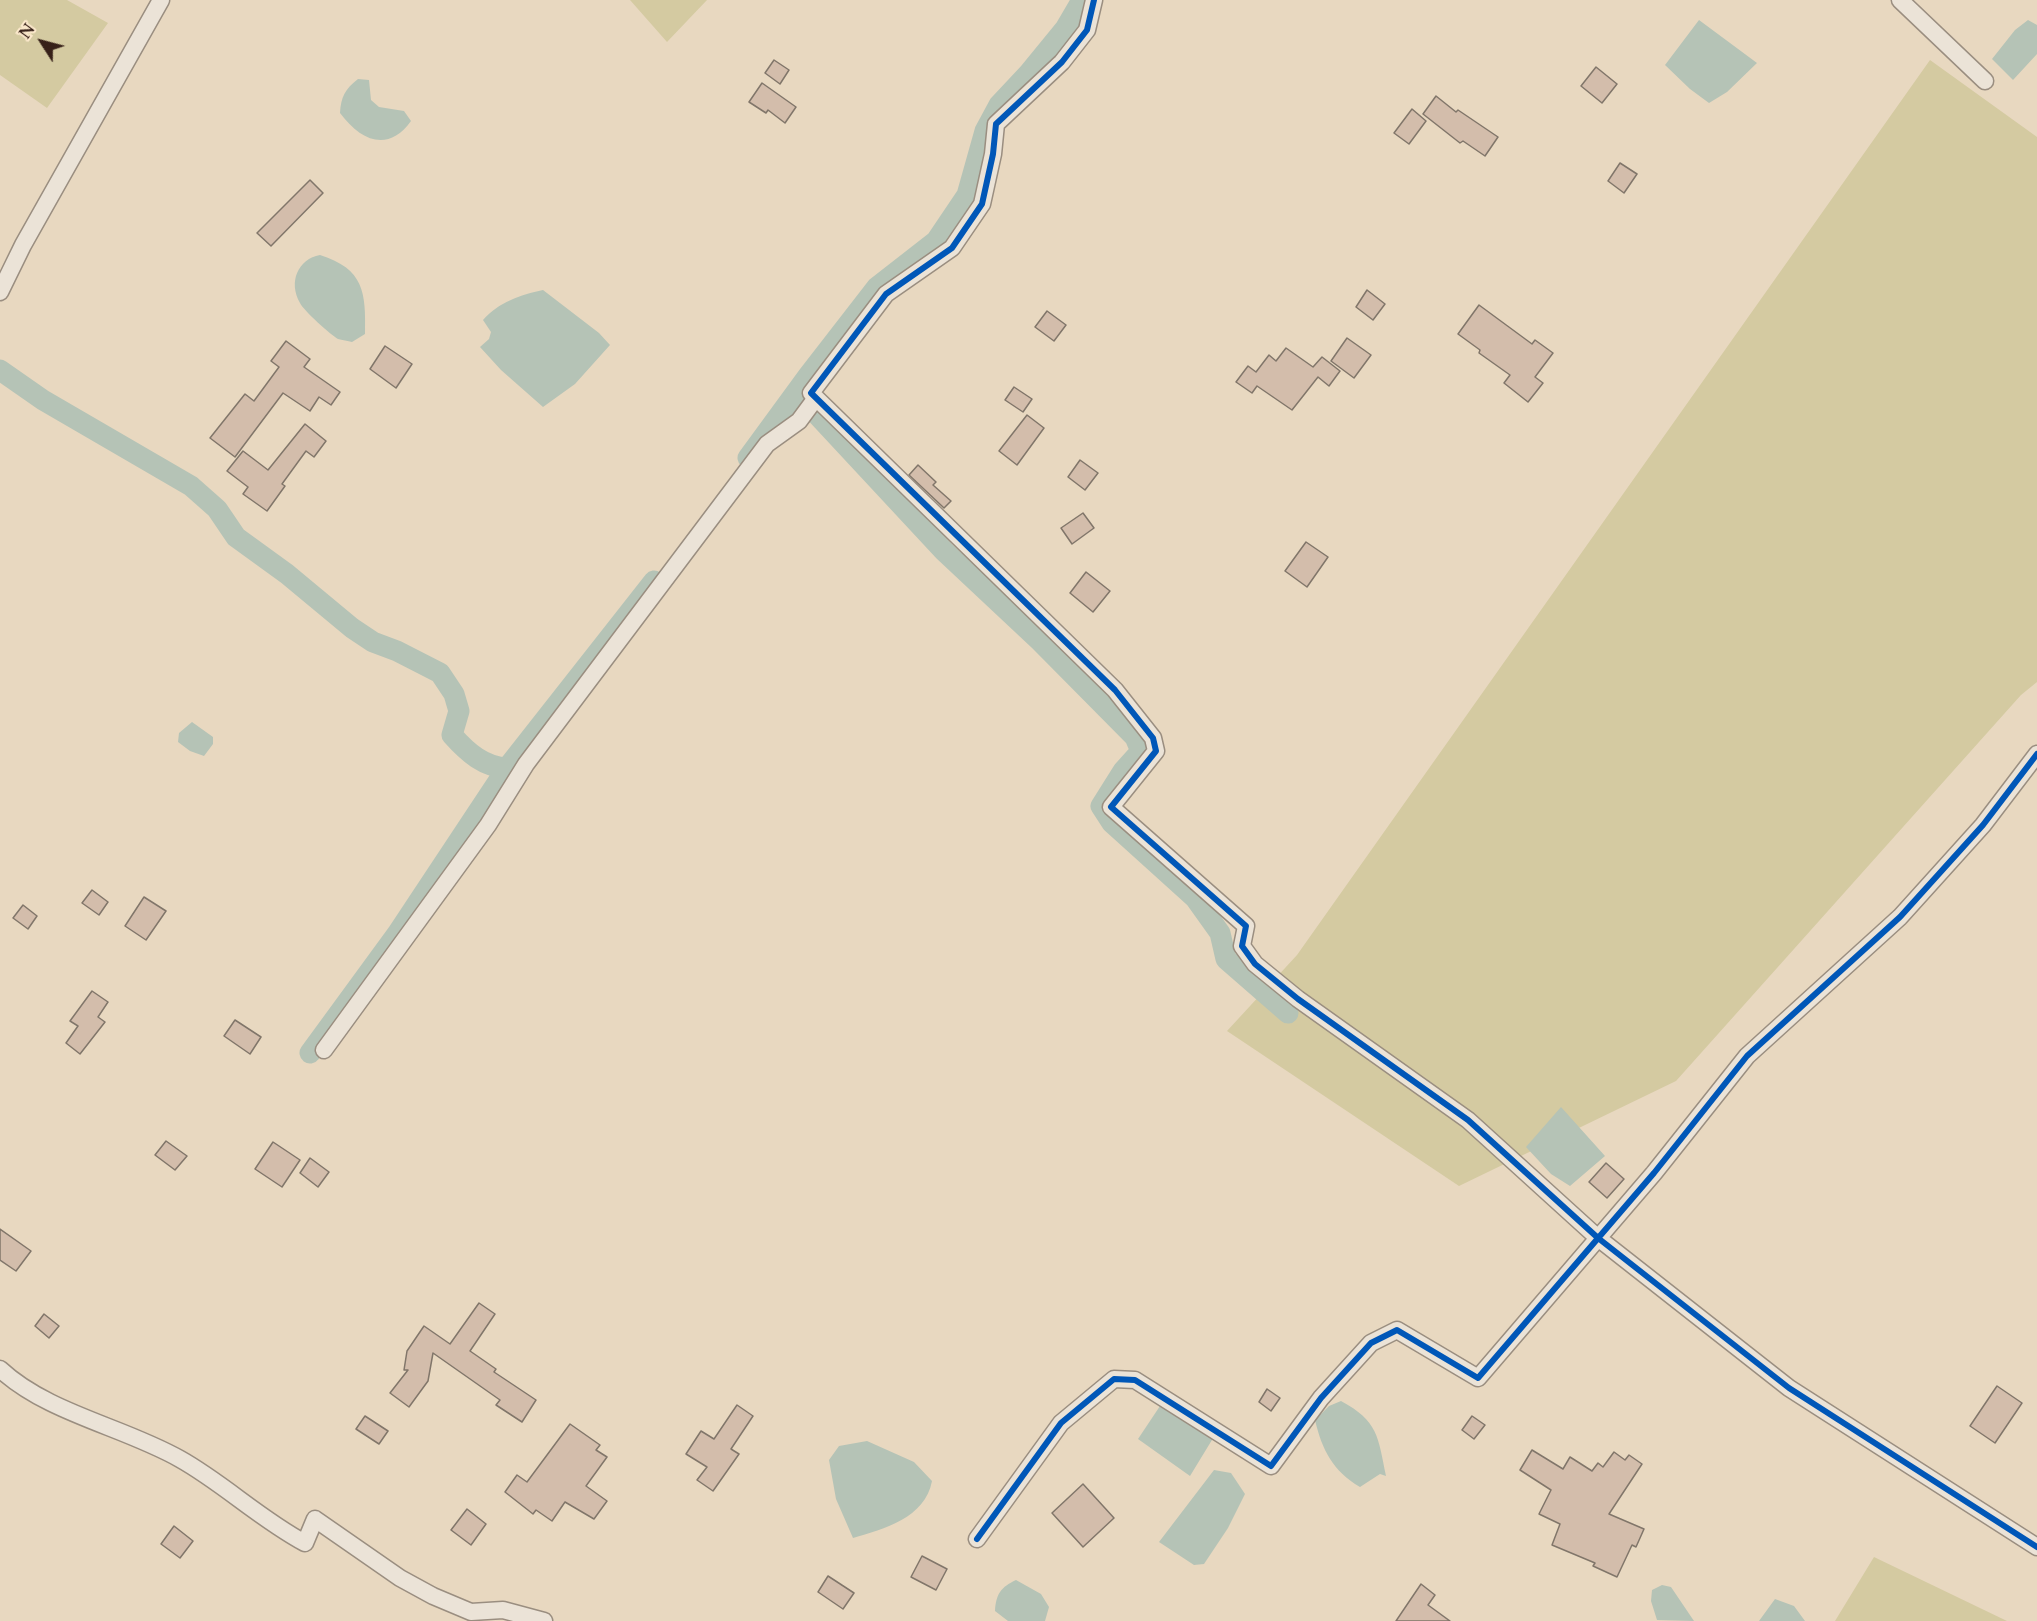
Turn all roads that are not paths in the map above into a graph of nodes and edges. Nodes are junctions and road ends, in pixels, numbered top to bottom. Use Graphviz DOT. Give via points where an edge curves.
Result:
graph roads {
  1 [pos="161,0"];
  2 [pos="1094,0"];
  3 [pos="1900,0"];
  4 [pos="1985,81"];
  5 [pos="0,292"];
  6 [pos="816,399"];
  7 [pos="2037,754"];
  8 [pos="324,1050"];
  9 [pos="1598,1238"];
  10 [pos="0,1369"];
  11 [pos="977,1539"];
  12 [pos="2037,1547"];
  13 [pos="544,1621"];
  1 -- 5 [label="street"];
  2 -- 6 [label="street" via="1087,30 1081,38 1062,62 996,124 982,204 952,248 886,294 811,393"];
  3 -- 4 [label="street"];
  6 -- 8 [label="street" via="799,421 767,444 526,764 488,825"];
  6 -- 9 [label="street" via="1115,690 1153,738 1156,750 1111,807 1246,926 1242,946 1255,964 1468,1120"];
  7 -- 9 [label="street" via="1983,825 1900,917 1747,1056"];
  9 -- 11 [label="street" via="1478,1378 1397,1330 1371,1343 1321,1398 1271,1466 1134,1380 1114,1378 1061,1423"];
  9 -- 12 [label="street" via="1789,1388"];
  10 -- 13 [label="street" via="18,1387 182,1460 273,1526 305,1543 315,1519 433,1596 471,1611 503,1610"];
}
